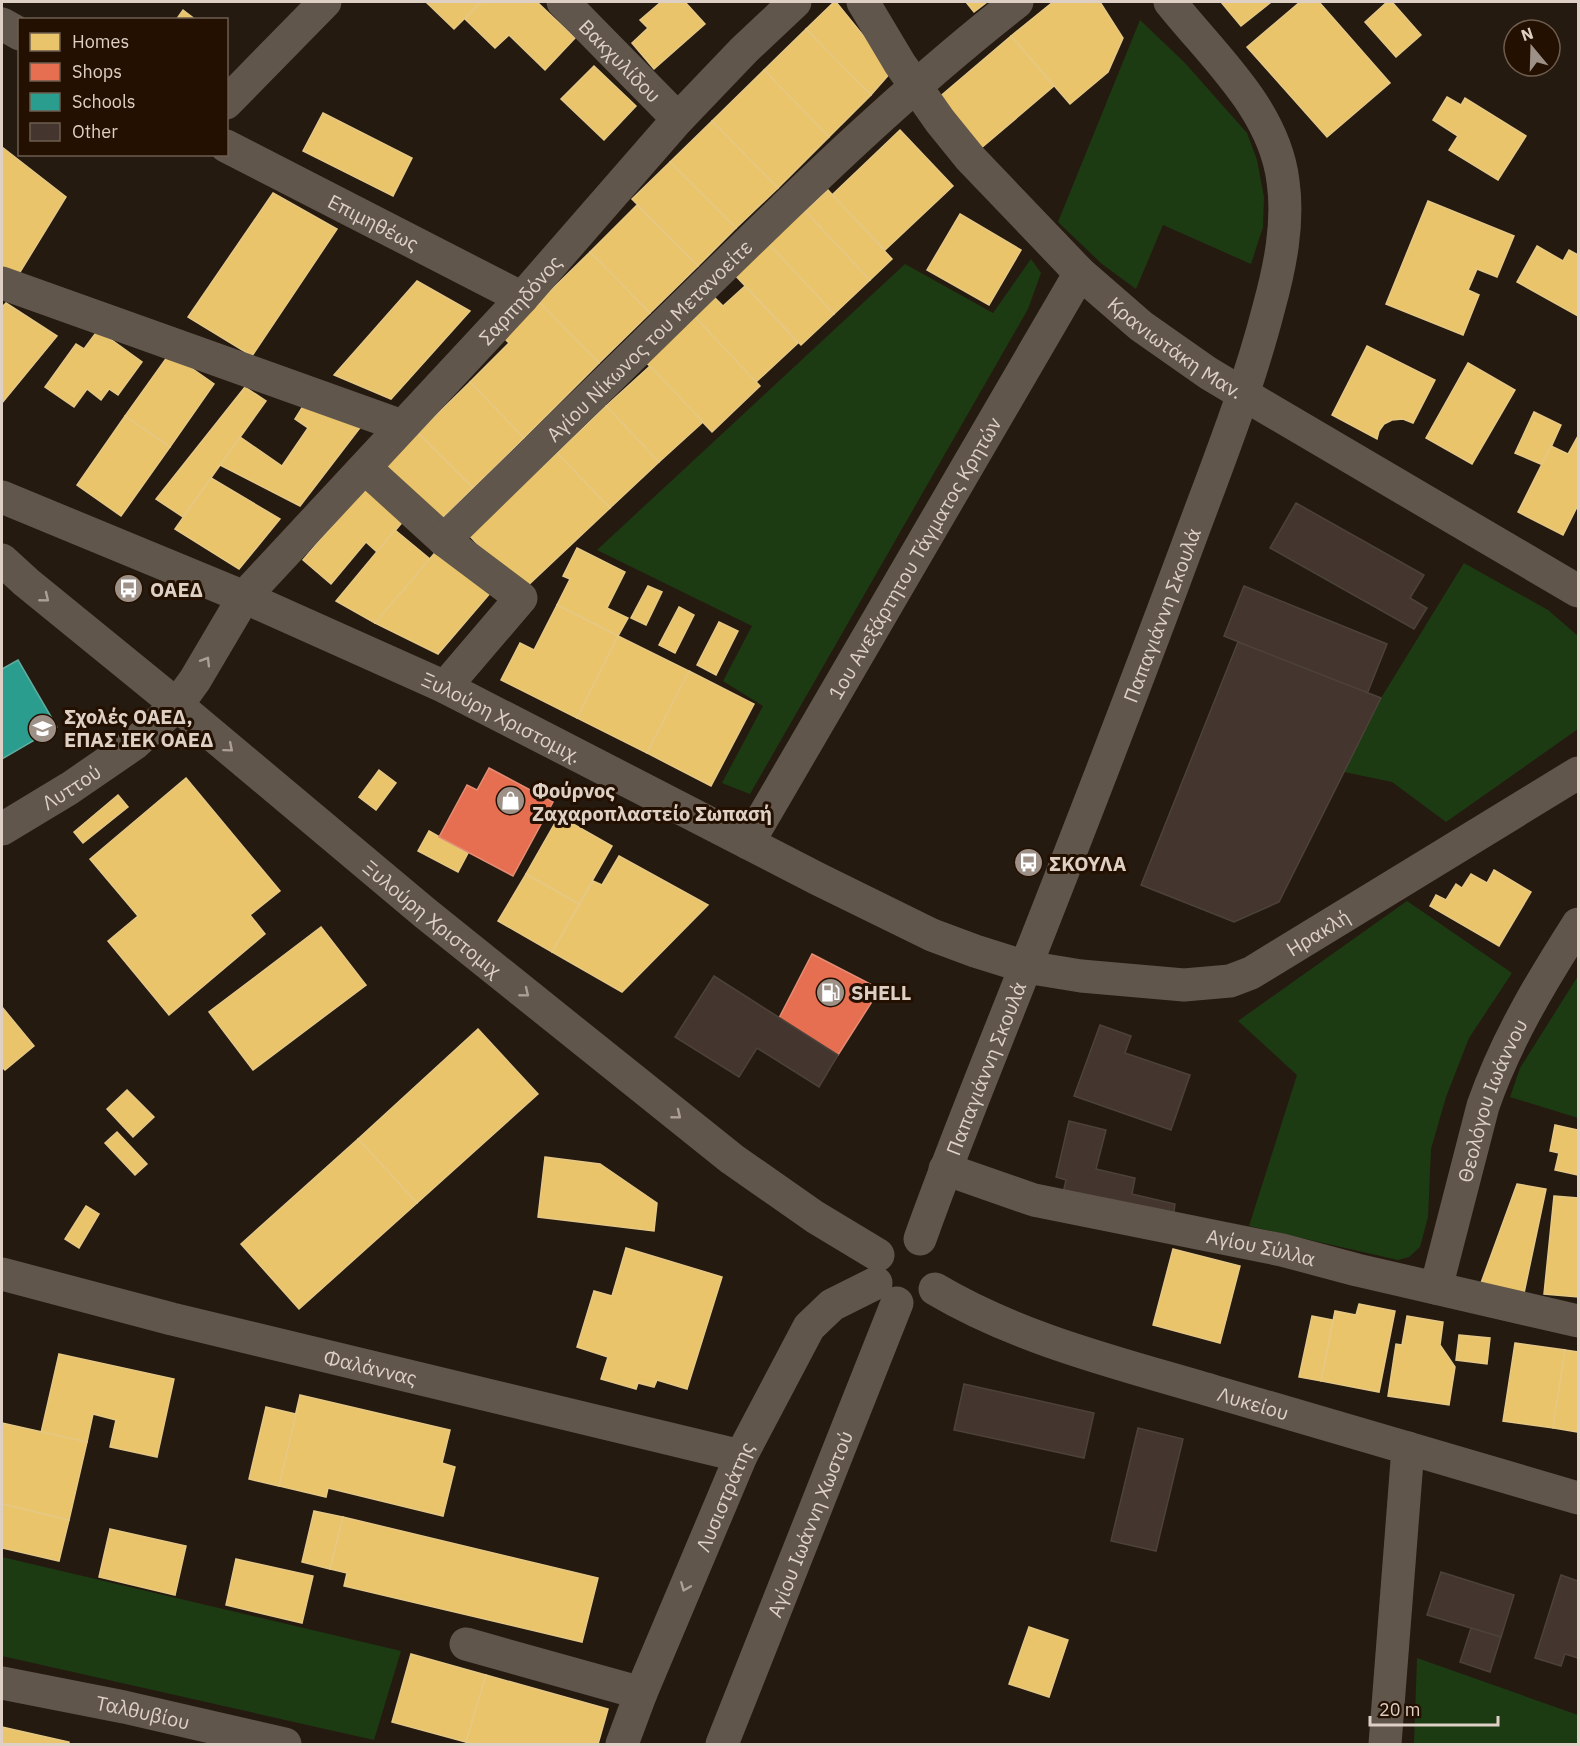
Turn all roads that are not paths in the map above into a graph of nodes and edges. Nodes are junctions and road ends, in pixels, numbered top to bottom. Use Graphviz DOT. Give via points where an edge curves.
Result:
graph roads {
  1 [pos="325,2"];
  2 [pos="563,2"];
  3 [pos="795,2"];
  4 [pos="863,2"];
  5 [pos="1017,2"];
  6 [pos="1170,2"];
  7 [pos="2,24"];
  8 [pos="18,33"];
  9 [pos="915,87"];
  10 [pos="228,102"];
  11 [pos="678,119"];
  12 [pos="228,147"];
  13 [pos="1080,273"];
  14 [pos="2,283"];
  15 [pos="522,297"];
  16 [pos="1243,394"];
  17 [pos="402,426"];
  18 [pos="365,468"];
  19 [pos="2,497"];
  20 [pos="444,540"];
  21 [pos="2,560"];
  22 [pos="1577,587"];
  23 [pos="244,597"];
  24 [pos="445,687"];
  25 [pos="177,705"];
  26 [pos="1578,773"];
  27 [pos="2,830"];
  28 [pos="748,843"];
  29 [pos="1578,924"];
  30 [pos="1026,967"];
  31 [pos="945,1169"];
  32 [pos="920,1239"];
  33 [pos="2,1274"];
  34 [pos="883,1280"];
  35 [pos="1436,1288"];
  36 [pos="936,1289"];
  37 [pos="1578,1321"];
  38 [pos="1408,1448"];
  39 [pos="741,1456"];
  40 [pos="1578,1498"];
  41 [pos="466,1644"];
  42 [pos="2,1683"];
  43 [pos="640,1693"];
  44 [pos="285,1744"];
  45 [pos="622,1744"];
  46 [pos="722,1744"];
  47 [pos="1385,1744"];
  1 -- 10 [label="street"];
  2 -- 11 [label="street, Βακχυλίδου"];
  3 -- 11 [label="street, Σαρπηδόνος"];
  4 -- 9 [label="street, Κρανιωτάκη Μαν."];
  5 -- 9 [label="street, Αγίου Νίκωνος του Μετανοείτε"];
  6 -- 16 [label="street, Παπαγιάννη Σκουλά" via="1261,116 1281,166 1285,209 1279,266"];
  7 -- 8 [label="street"];
  9 -- 13 [label="street, Κρανιωτάκη Μαν." via="970,158"];
  9 -- 20 [label="street, Αγίου Νίκωνος του Μετανοείτε" via="769,223"];
  11 -- 15 [label="street, Σαρπηδόνος"];
  12 -- 15 [label="street, Επιμηθέως"];
  13 -- 16 [label="street, Κρανιωτάκη Μαν." via="1134,320"];
  13 -- 28 [label="street, 1ου Ανεξάρτητου Τάγματος Κρητών"];
  14 -- 17 [label="street"];
  15 -- 17 [label="street, Σαρπηδόνος"];
  16 -- 22 [label="street, Κρανιωτάκη Μαν."];
  16 -- 30 [label="street, Παπαγιάννη Σκουλά"];
  17 -- 18 [label="street, Σαρπηδόνος"];
  18 -- 20 [label="street"];
  18 -- 23 [label="street, Σαρπηδόνος"];
  19 -- 23 [label="street, Ξυλούρη Χριστομιχ."];
  20 -- 24 [label="street" via="521,598"];
  21 -- 25 [label="street, Ξυλούρη Χριστομιχ, one-way"];
  23 -- 24 [label="street, Ξυλούρη Χριστομιχ."];
  25 -- 23 [label="street, Λυττού, one-way"];
  24 -- 28 [label="street, Ξυλούρη Χριστομιχ."];
  25 -- 27 [label="street, Λυττού" via="116,756"];
  25 -- 34 [label="street, Ξυλούρη Χριστομιχ, one-way" via="425,913 732,1159 815,1217"];
  26 -- 30 [label="street, Ηρακλή" via="1251,973 1230,981 1184,985"];
  28 -- 30 [label="street, Ξυλούρη Χριστομιχ." via="932,935"];
  29 -- 35 [label="street, Θεολόγου Ιωάννου" via="1521,1020 1493,1079"];
  30 -- 31 [label="street, Παπαγιάννη Σκουλά"];
  31 -- 32 [label="street, Παπαγιάννη Σκουλά"];
  31 -- 35 [label="street, Αγίου Σύλλα" via="1034,1200 1282,1250"];
  32 -- 34 [label="street" via="904,1237 886,1245"];
  32 -- 36 [label="street" via="936,1251 941,1262"];
  33 -- 39 [label="street, Φαλάννας" via="172,1319"];
  34 -- 36 [label="street" via="911,1305 923,1302"];
  34 -- 39 [label="street, Λυσιστράτης" via="832,1305 809,1327"];
  34 -- 46 [label="street, Αγίου Ιωάννη Χωστού"];
  35 -- 37 [label="street, Αγίου Σύλλα"];
  36 -- 38 [label="street, Λυκείου" via="963,1306 1077,1350"];
  38 -- 40 [label="street, Λυκείου"];
  38 -- 47 [label="street"];
  39 -- 43 [label="street, Λυσιστράτης, one-way"];
  41 -- 43 [label="street"];
  42 -- 44 [label="street, Ταλθυβίου"];
  43 -- 45 [label="street, Λυσιστράτης"];
}
